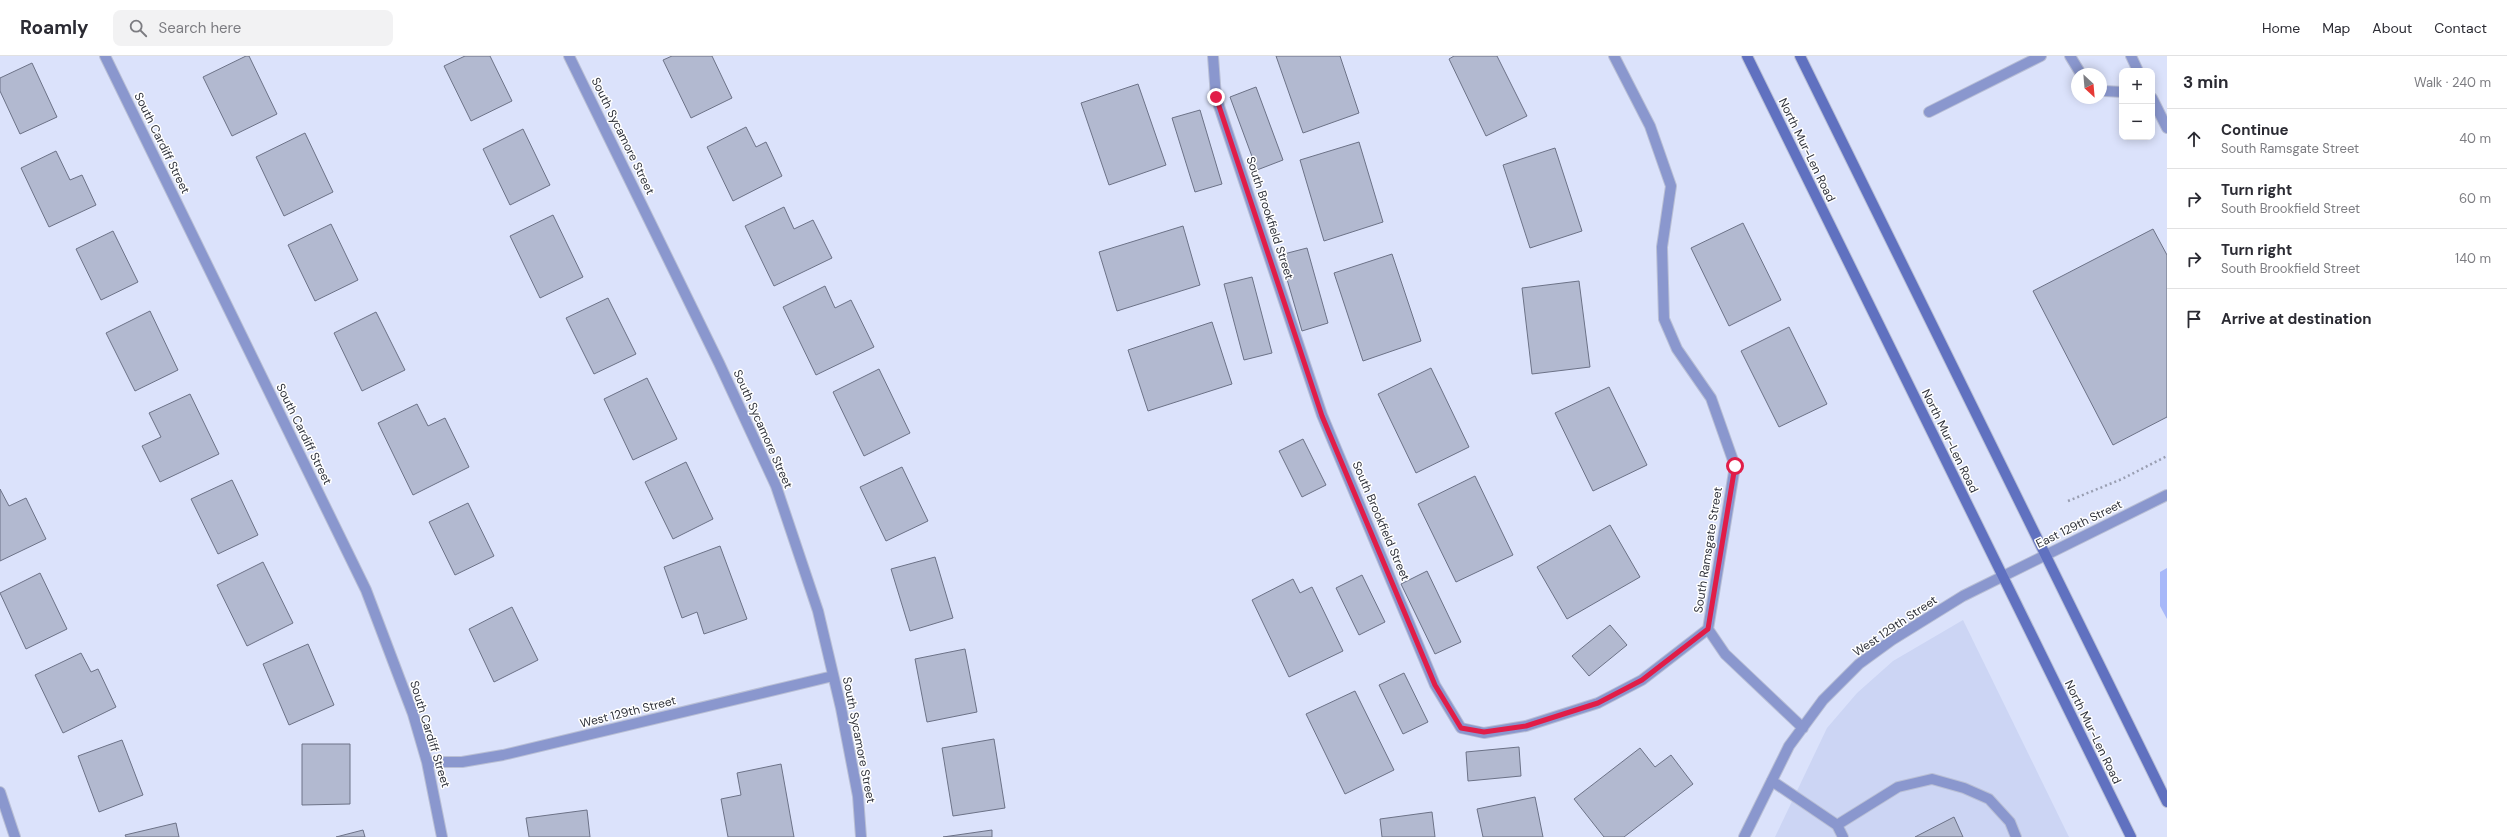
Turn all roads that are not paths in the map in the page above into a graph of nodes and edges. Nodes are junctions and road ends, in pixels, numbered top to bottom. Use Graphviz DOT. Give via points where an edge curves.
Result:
graph roads {
  1 [pos="105,56"];
  2 [pos="569,56"];
  3 [pos="1213,56"];
  4 [pos="1614,56"];
  5 [pos="1747,56"];
  6 [pos="1800,56"];
  7 [pos="2041,56"];
  8 [pos="2070,56"];
  9 [pos="2131,56"];
  10 [pos="2077,68"];
  11 [pos="2137,68"];
  12 [pos="2107,91"];
  13 [pos="2119,92"];
  14 [pos="2155,104"];
  15 [pos="1929,112"];
  16 [pos="2167,128"];
  17 [pos="2167,495"];
  18 [pos="2045,555"];
  19 [pos="2002,577"];
  20 [pos="1708,629"];
  21 [pos="833,676"];
  22 [pos="1802,728"];
  23 [pos="427,762"];
  24 [pos="1772,780"];
  25 [pos="0,792"];
  26 [pos="2167,802"];
  27 [pos="1837,824"];
  28 [pos="15,837"];
  29 [pos="442,837"];
  30 [pos="861,837"];
  31 [pos="1744,837"];
  32 [pos="1843,837"];
  33 [pos="2016,837"];
  34 [pos="2131,837"];
  1 -- 23 [label="street, South Cardiff Street" via="366,590 413,714"];
  2 -- 21 [label="street, South Sycamore Street" via="776,486 818,611"];
  3 -- 20 [label="street, South Brookfield Street" via="1216,97 1322,416 1435,685 1461,728 1484,732 1526,726 1598,703 1642,680"];
  4 -- 20 [label="street, South Ramsgate Street" via="1650,126 1671,186 1662,247 1664,319 1677,349 1711,398 1735,466"];
  5 -- 19 [label="main road, North Mur-Len Road"];
  6 -- 18 [label="main road"];
  7 -- 15 [label="street"];
  8 -- 10 [label="street"];
  9 -- 11 [label="street"];
  12 -- 13 [label="street"];
  14 -- 16 [label="street"];
  17 -- 18 [label="street, East 129th Street"];
  18 -- 19 [label="street, East 129th Street"];
  18 -- 26 [label="main road"];
  19 -- 22 [label="street, West 129th Street" via="1963,596 1892,640 1859,664 1822,700"];
  19 -- 34 [label="main road, North Mur-Len Road"];
  20 -- 22 [label="street, South Ramsgate Street" via="1725,654"];
  21 -- 23 [label="street, West 129th Street" via="503,755 462,762"];
  21 -- 30 [label="street, South Sycamore Street" via="858,796"];
  22 -- 24 [label="street, West 129th Street"];
  23 -- 29 [label="street, South Cardiff Street"];
  24 -- 27 [label="street"];
  24 -- 31 [label="street, West 129th Street"];
  25 -- 28 [label="street"];
  27 -- 32 [label="street"];
  27 -- 33 [label="street" via="1898,787 1932,779 1964,788 1989,799 2010,822"];
}
